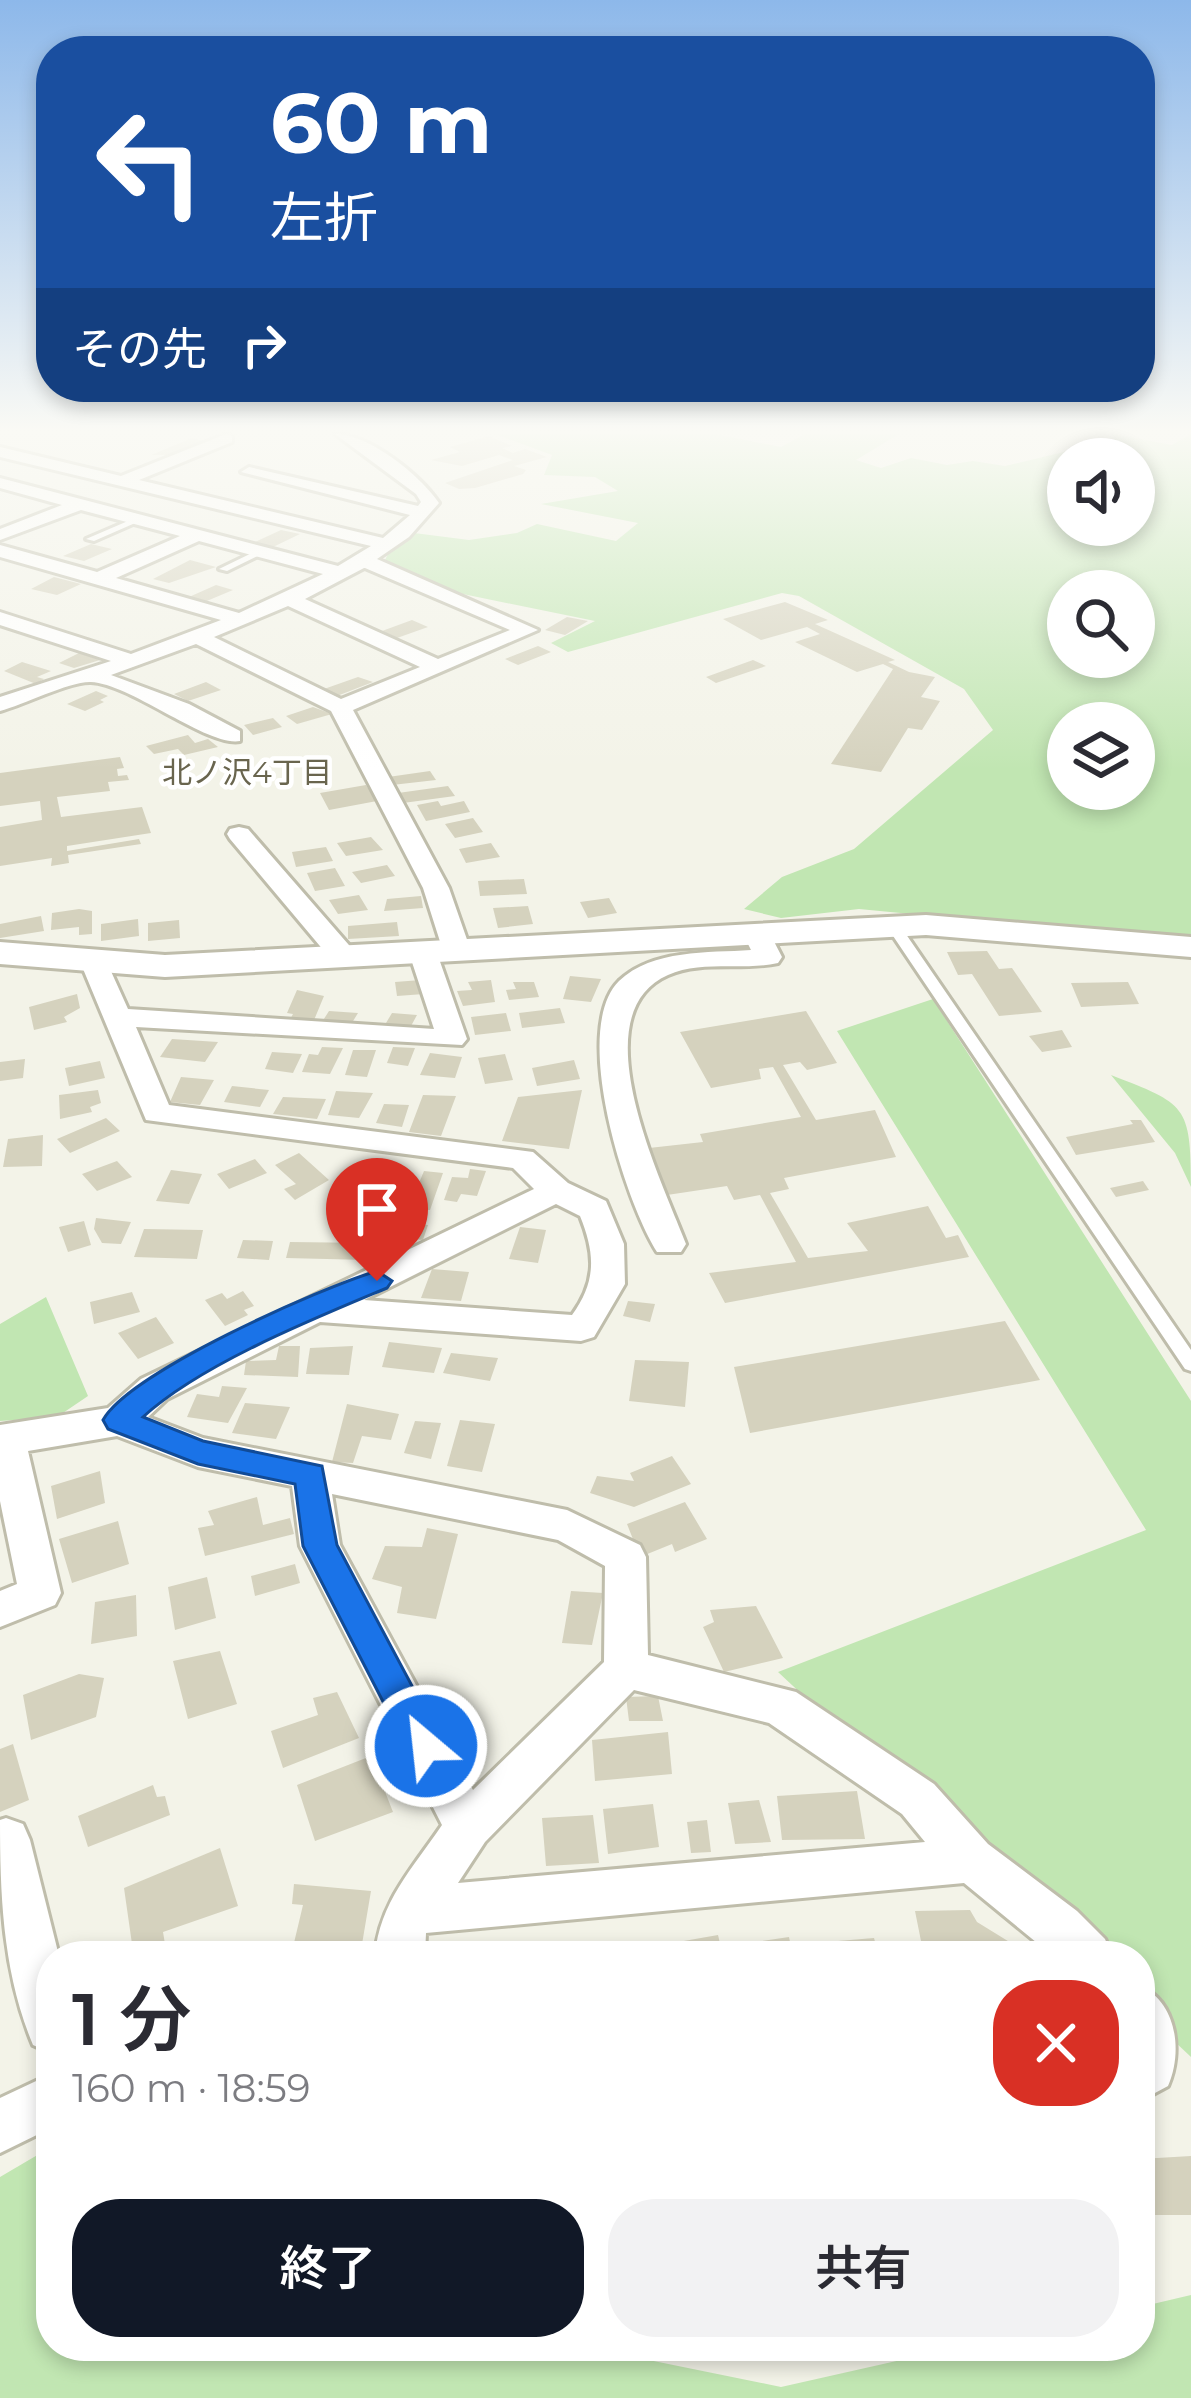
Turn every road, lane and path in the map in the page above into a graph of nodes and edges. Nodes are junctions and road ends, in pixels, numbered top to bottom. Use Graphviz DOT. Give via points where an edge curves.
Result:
graph roads {
  1 [pos="175,546"];
  2 [pos="237,546"];
  3 [pos="386,546"];
  4 [pos="0,551"];
  5 [pos="261,552"];
  6 [pos="363,560"];
  7 [pos="224,569"];
  8 [pos="338,572"];
  9 [pos="98,579"];
  10 [pos="286,597"];
  11 [pos="0,618"];
  12 [pos="240,619"];
  13 [pos="196,638"];
  14 [pos="133,661"];
  15 [pos="438,667"];
  16 [pos="92,675"];
  17 [pos="0,704"];
  18 [pos="340,706"];
  19 [pos="232,736"];
  20 [pos="239,834"];
  21 [pos="894,927"];
  22 [pos="756,932"];
  23 [pos="1191,946"];
  24 [pos="440,952"];
  25 [pos="0,953"];
  26 [pos="345,958"];
  27 [pos="95,964"];
  28 [pos="115,1017"];
  29 [pos="556,1191"];
  30 [pos="669,1244"];
  31 [pos="309,1309"];
  32 [pos="1191,1364"];
  33 [pos="119,1420"];
  34 [pos="3,1440"];
  35 [pos="310,1475"];
  36 [pos="0,1609"];
  37 [pos="626,1669"];
  38 [pos="468,1827"];
  39 [pos="0,1842"];
  40 [pos="971,1860"];
  41 [pos="405,1934"];
  42 [pos="1073,1941"];
  43 [pos="36,1965"];
  44 [pos="36,2108"];
  45 [pos="0,2126"];
  1 -- 9 [label="street"];
  2 -- 5 [label="street"];
  3 -- 6 [label="street"];
  4 -- 9 [label="street"];
  5 -- 7 [label="lane"];
  5 -- 8 [label="street"];
  6 -- 8 [label="street"];
  6 -- 15 [label="street" via="528,630"];
  8 -- 10 [label="street"];
  9 -- 12 [label="street"];
  10 -- 12 [label="street"];
  10 -- 15 [label="street"];
  11 -- 14 [label="street"];
  12 -- 13 [label="street"];
  13 -- 14 [label="street"];
  13 -- 18 [label="street"];
  14 -- 16 [label="street"];
  15 -- 18 [label="street"];
  16 -- 17 [label="street"];
  16 -- 19 [label="street"];
  18 -- 24 [label="street" via="436,888"];
  20 -- 26 [label="street"];
  21 -- 22 [label="street"];
  21 -- 23 [label="street"];
  21 -- 32 [label="lane"];
  22 -- 24 [label="street"];
  22 -- 30 [label="street" via="768,957 657,969 628,989 613,1019 610,1073"];
  24 -- 26 [label="street"];
  24 -- 28 [label="street" via="452,1039"];
  25 -- 27 [label="street"];
  26 -- 27 [label="street"];
  27 -- 28 [label="street"];
  28 -- 29 [label="street" via="157,1113 522,1159"];
  29 -- 31 [label="street"];
  29 -- 31 [label="street" via="594,1209 610,1246 608,1294 581,1328"];
  31 -- 33 [label="street" via="154,1389"];
  33 -- 34 [label="street"];
  33 -- 35 [label="street" via="198,1452"];
  34 -- 36 [label="street" via="40,1593"];
  35 -- 37 [label="street" via="567,1526 626,1557"];
  35 -- 38 [label="street" via="320,1546"];
  37 -- 38 [label="street"];
  37 -- 40 [label="street" via="781,1706 918,1799"];
  38 -- 41 [label="street"];
  39 -- 43 [label="street" via="6,1840"];
  40 -- 41 [label="street"];
  40 -- 42 [label="street"];
  44 -- 45 [label="street"];
}
